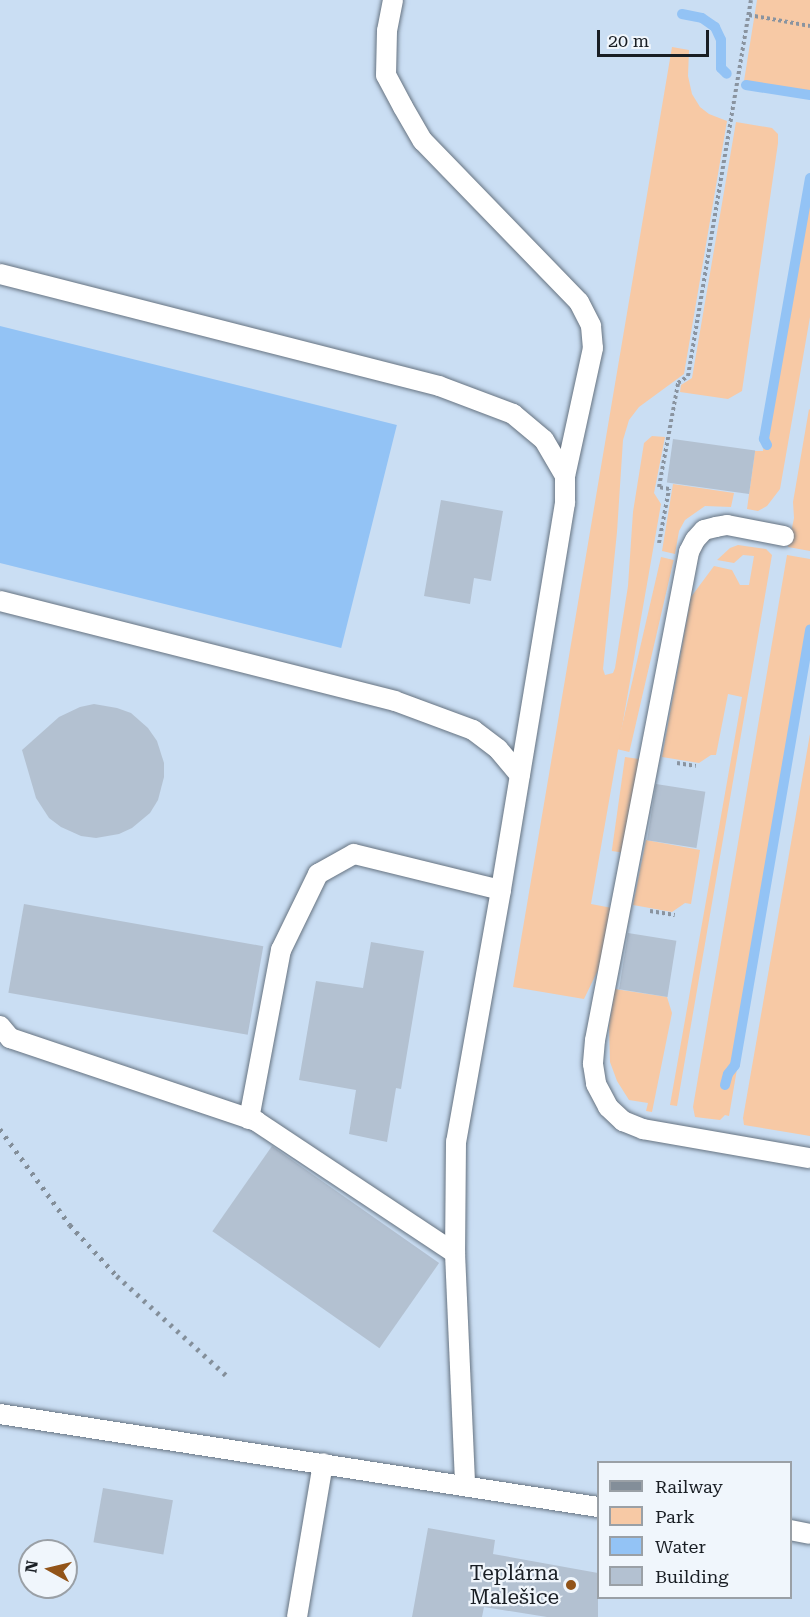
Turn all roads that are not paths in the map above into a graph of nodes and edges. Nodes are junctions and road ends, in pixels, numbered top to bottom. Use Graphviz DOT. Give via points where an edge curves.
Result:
graph roads {
  1 [pos="393,0"];
  2 [pos="0,274"];
  3 [pos="565,476"];
  4 [pos="784,536"];
  5 [pos="0,601"];
  6 [pos="520,775"];
  7 [pos="501,890"];
  8 [pos="0,1026"];
  9 [pos="249,1119"];
  10 [pos="810,1158"];
  11 [pos="455,1253"];
  12 [pos="0,1414"];
  13 [pos="323,1463"];
  14 [pos="465,1484"];
  15 [pos="597,1507"];
  16 [pos="792,1530"];
  17 [pos="810,1534"];
  18 [pos="297,1617"];
  1 -- 3 [label="lane" via="387,31 386,75 423,141 579,302 591,326 589,372"];
  2 -- 3 [label="lane" via="439,386 513,414 544,440"];
  3 -- 6 [label="lane" via="565,503"];
  4 -- 10 [label="lane" via="727,525 704,530 689,552 593,1064 596,1084 608,1107 623,1121 643,1129"];
  5 -- 6 [label="lane" via="435,714 473,730 498,749"];
  6 -- 7 [label="lane"];
  7 -- 9 [label="lane" via="354,854 318,874 280,950"];
  7 -- 11 [label="lane" via="456,1142"];
  8 -- 9 [label="lane" via="10,1038"];
  9 -- 11 [label="lane"];
  11 -- 14 [label="lane"];
  12 -- 13 [label="lane"];
  13 -- 14 [label="lane"];
  13 -- 18 [label="lane"];
  14 -- 15 [label="lane"];
  16 -- 17 [label="lane"];
}
